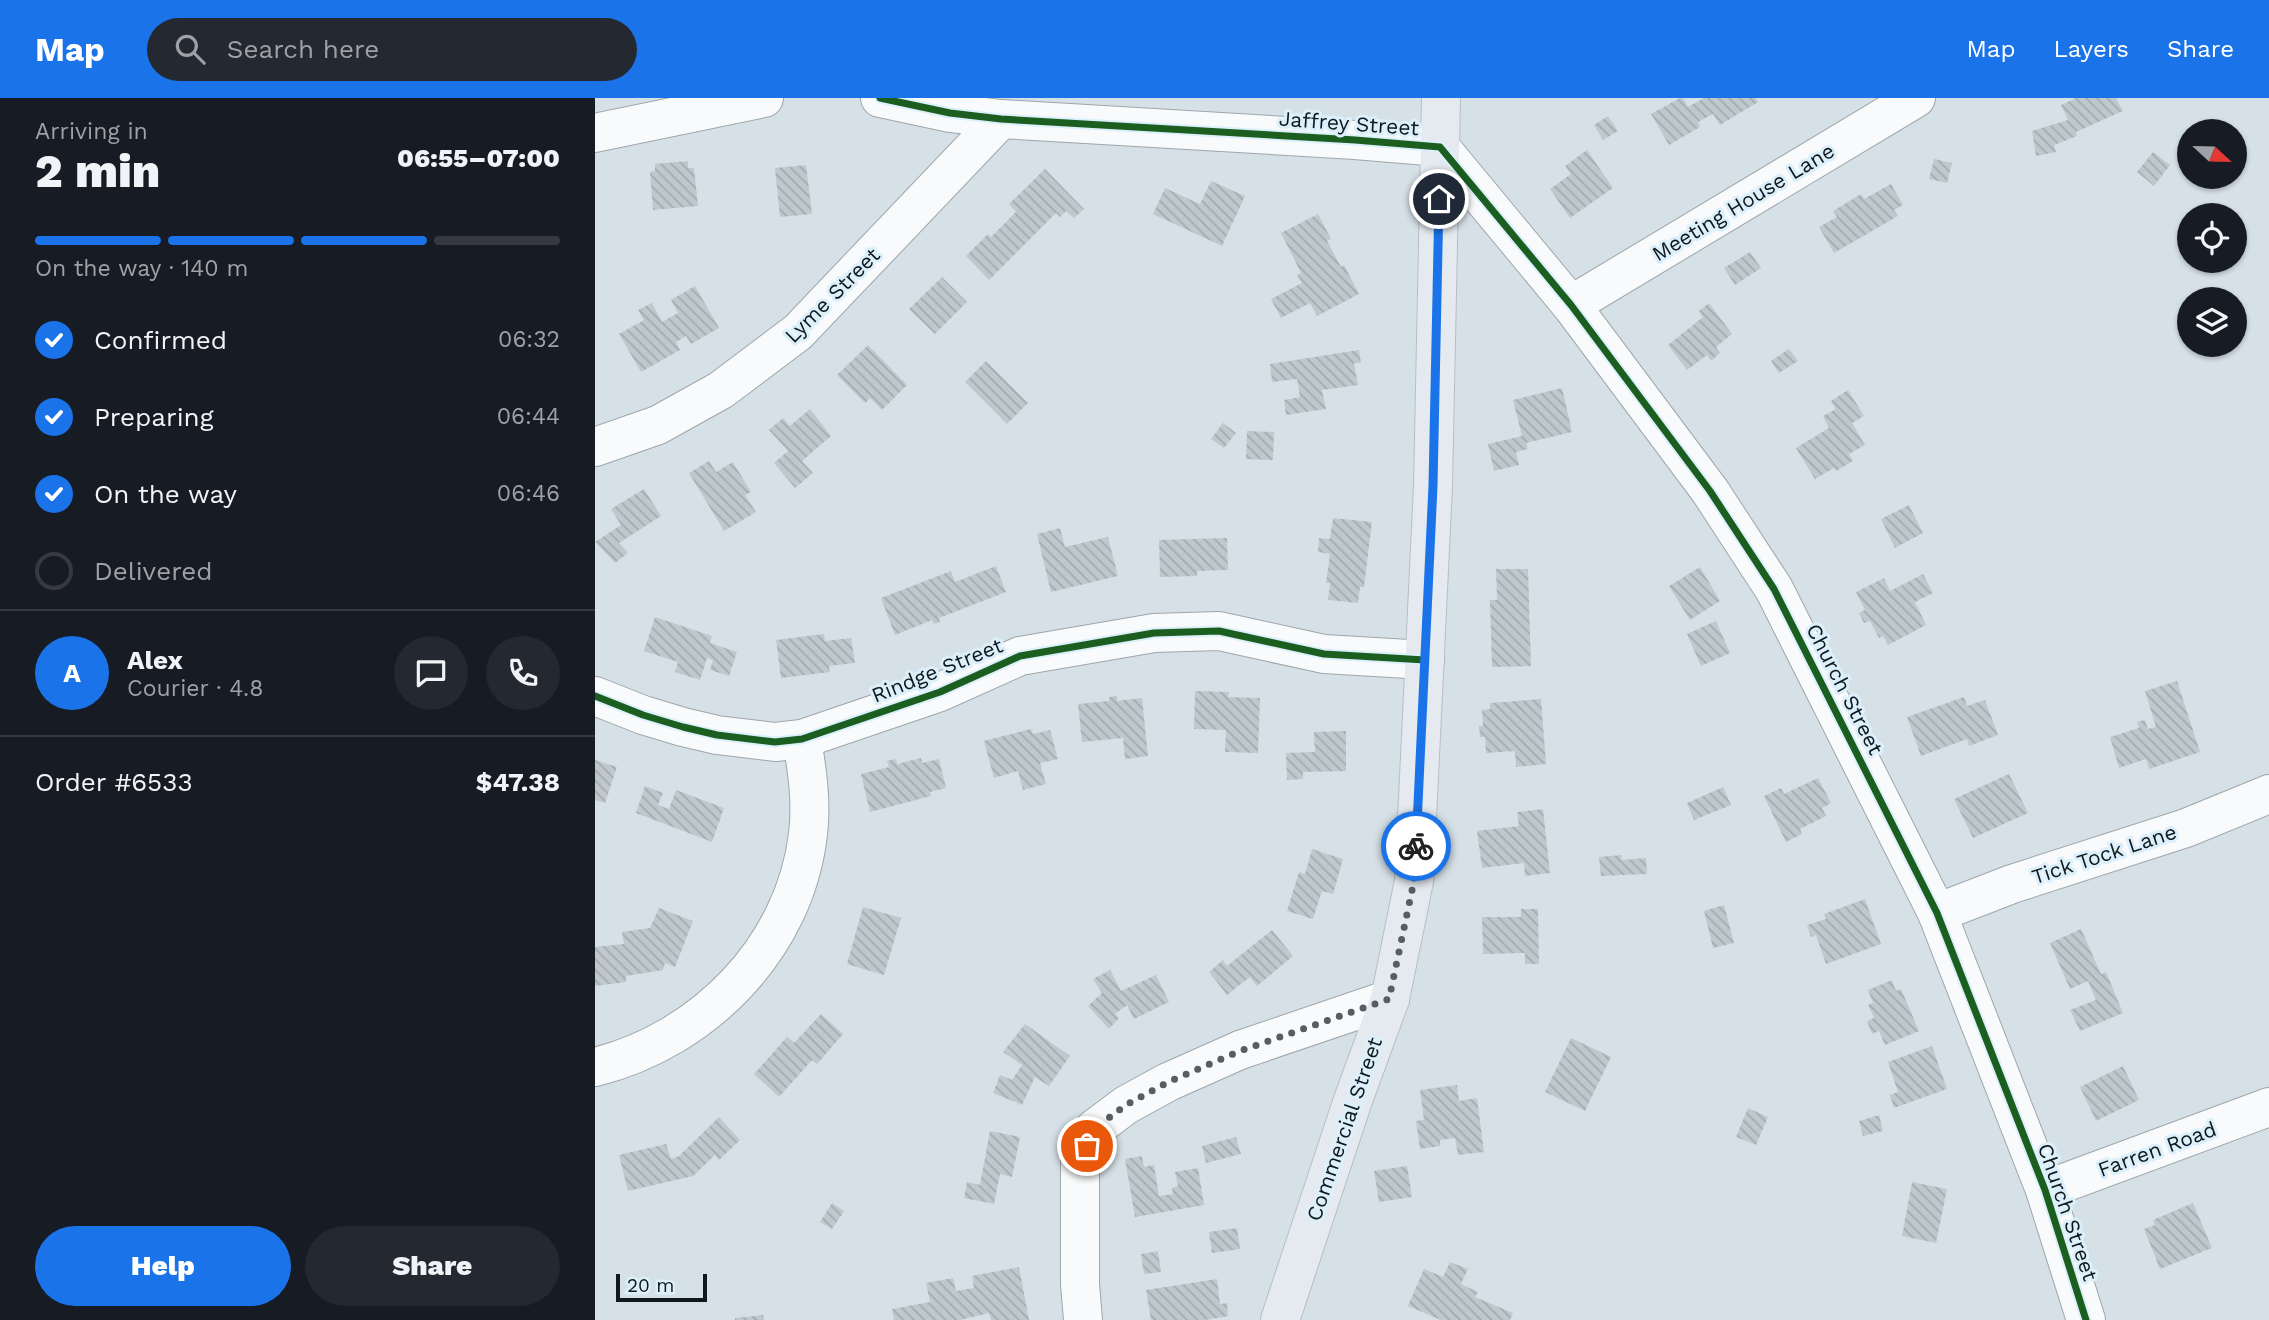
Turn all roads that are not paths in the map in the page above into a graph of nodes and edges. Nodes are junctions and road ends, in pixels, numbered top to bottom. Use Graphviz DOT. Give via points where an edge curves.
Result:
graph roads {
  1 [pos="764,98"];
  2 [pos="880,98"];
  3 [pos="1441,98"];
  4 [pos="1916,98"];
  5 [pos="1001,120"];
  6 [pos="595,133"];
  7 [pos="1440,147"];
  8 [pos="1571,305"];
  9 [pos="595,447"];
  10 [pos="1425,660"];
  11 [pos="595,696"];
  12 [pos="802,738"];
  13 [pos="2269,794"];
  14 [pos="1937,912"];
  15 [pos="1389,999"];
  16 [pos="595,1067"];
  17 [pos="2269,1107"];
  18 [pos="2045,1190"];
  19 [pos="1083,1320"];
  20 [pos="1280,1320"];
  21 [pos="2086,1320"];
  1 -- 6 [label="street"];
  2 -- 5 [label="street, Jaffrey Street"];
  3 -- 7 [label="main road, Commercial Street"];
  4 -- 8 [label="street, Meeting House Lane"];
  5 -- 7 [label="street, Jaffrey Street"];
  5 -- 9 [label="street, Lyme Street" via="798,332 711,396 658,425"];
  7 -- 8 [label="street, Church Street"];
  7 -- 10 [label="main road, Commercial Street"];
  8 -- 14 [label="street, Church Street" via="1710,491 1774,589"];
  10 -- 12 [label="street, Rindge Street" via="1324,654 1219,631 1154,633 1020,656 940,692"];
  10 -- 15 [label="main road, Commercial Street" via="1414,881"];
  11 -- 12 [label="street, Rindge Street" via="717,735 775,742"];
  12 -- 16 [label="street" via="809,833 797,886 779,928 739,984 708,1010 644,1051"];
  13 -- 14 [label="street, Tick Tock Lane" via="2186,828"];
  14 -- 18 [label="street, Church Street"];
  15 -- 19 [label="street" via="1240,1051 1168,1082 1094,1129 1080,1163"];
  15 -- 20 [label="main road, Commercial Street"];
  17 -- 18 [label="street, Farren Road"];
  18 -- 21 [label="street, Church Street"];
}
